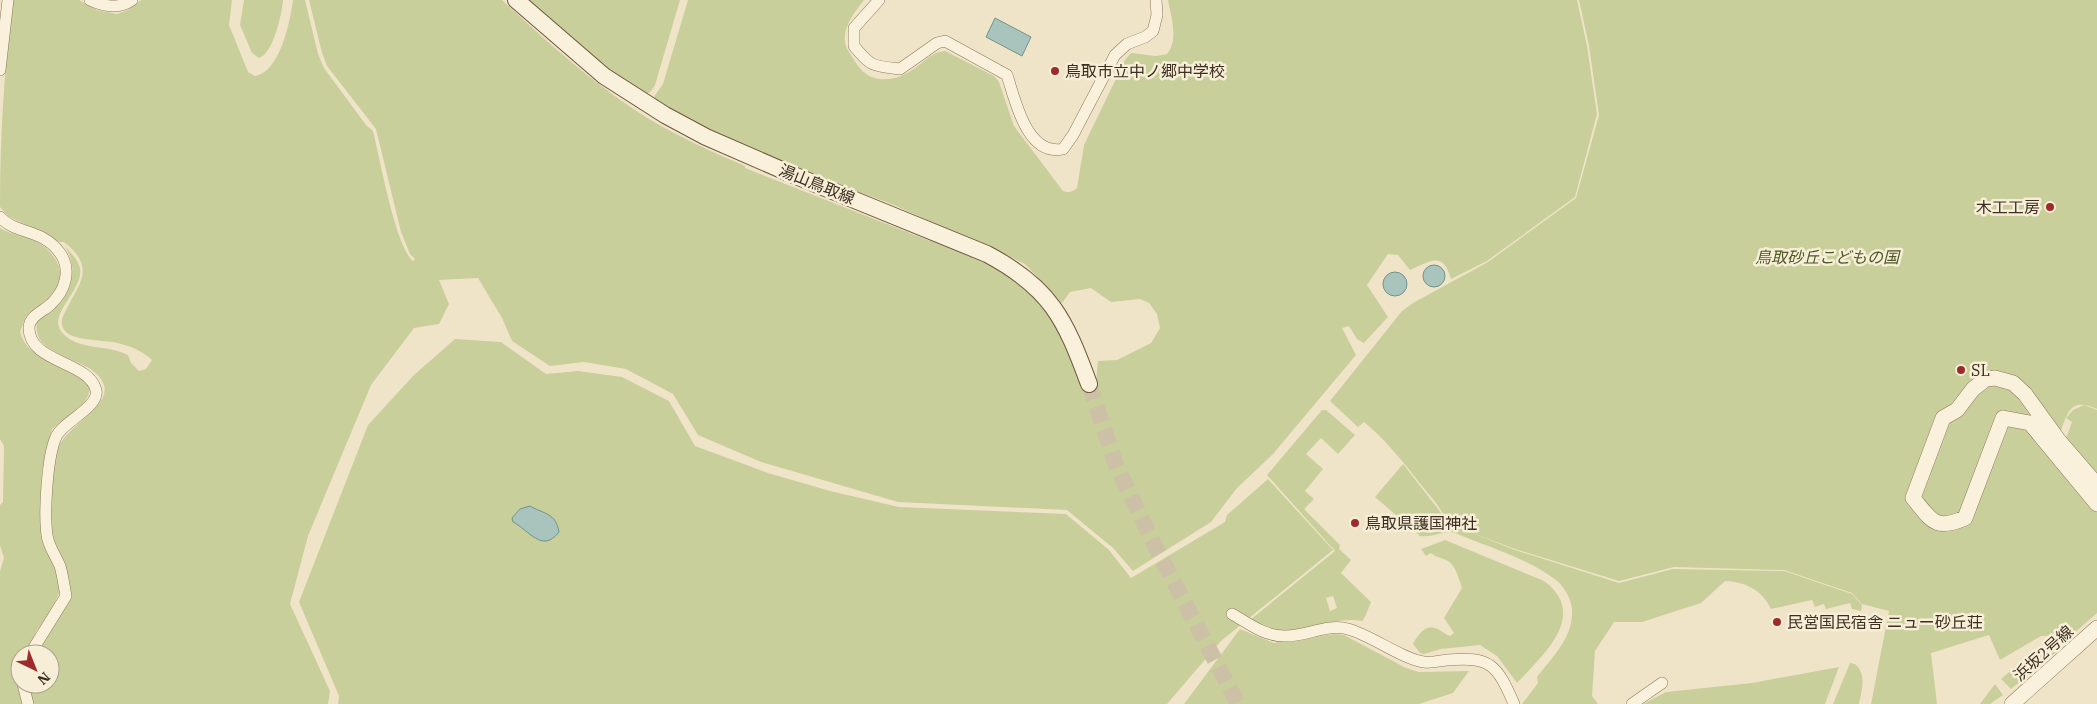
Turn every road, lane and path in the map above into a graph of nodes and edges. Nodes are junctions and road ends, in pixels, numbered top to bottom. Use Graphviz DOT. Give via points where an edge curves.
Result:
graph roads {
  1 [pos="8,0"];
  2 [pos="90,0"];
  3 [pos="132,0"];
  4 [pos="516,0"];
  5 [pos="879,0"];
  6 [pos="1156,0"];
  7 [pos="0,70"];
  8 [pos="0,217"];
  9 [pos="1089,384"];
  10 [pos="2097,485"];
  11 [pos="2097,504"];
  12 [pos="1232,614"];
  13 [pos="2097,628"];
  14 [pos="36,644"];
  15 [pos="1662,682"];
  16 [pos="1514,704"];
  17 [pos="1632,704"];
  18 [pos="2012,704"];
  1 -- 7 [label="street"];
  2 -- 3 [label="street" via="114,7"];
  4 -- 9 [label="main road, 湯山鳥取線" via="589,65 642,101 706,137 1008,265 1031,282 1063,320"];
  5 -- 6 [label="street" via="854,28 854,46 867,62 900,69 937,43 945,41 1007,75 1025,129 1041,145 1054,151 1063,149 1073,135 1116,55 1126,44 1153,31"];
  8 -- 14 [label="street" via="54,245 65,259 68,269 59,296 34,317 29,329 32,339 45,354 88,376 96,390 90,406 64,425 56,436 47,482 47,535 60,565 66,596"];
  10 -- 11 [label="street" via="2025,394 2013,383 1995,378 1986,379 1973,389 1962,406 1943,418 1913,498 1932,521 1948,525 1965,518 2003,418 2030,422"];
  12 -- 16 [label="street" via="1265,633 1284,636 1346,628 1422,662 1483,660 1493,666 1501,677"];
  13 -- 18 [label="street, 浜坂2号線"];
  15 -- 17 [label="street"];
}
